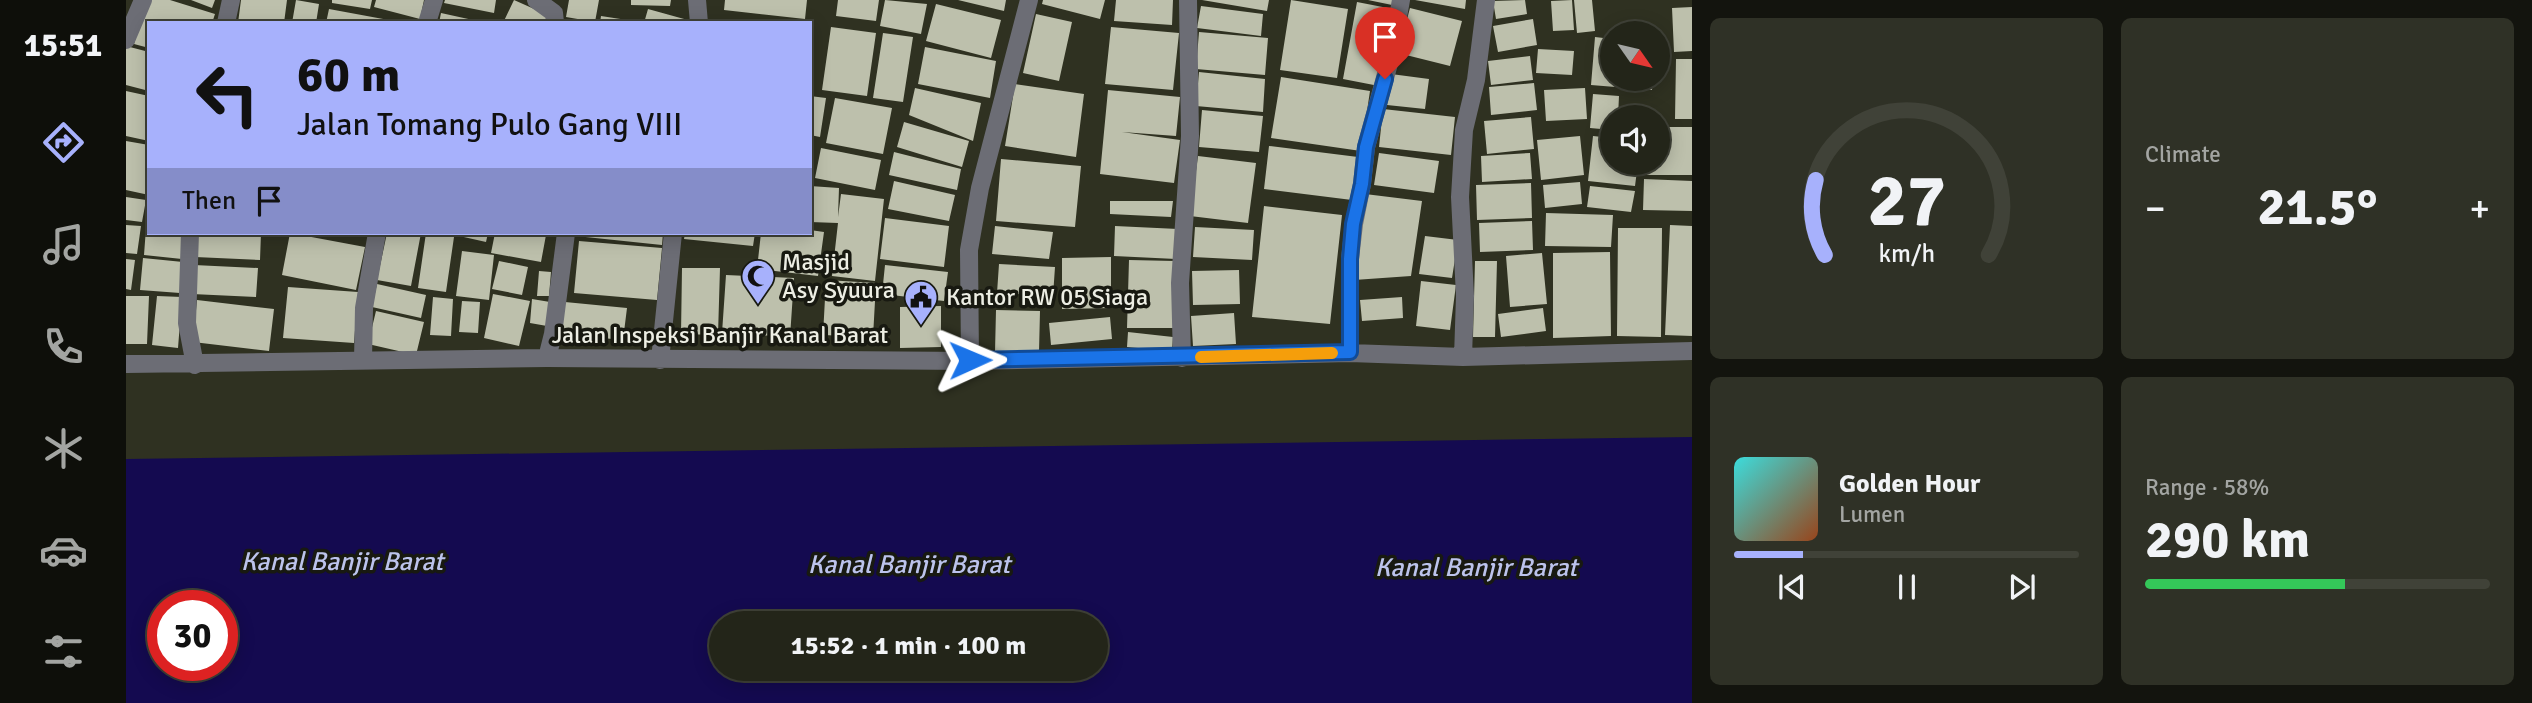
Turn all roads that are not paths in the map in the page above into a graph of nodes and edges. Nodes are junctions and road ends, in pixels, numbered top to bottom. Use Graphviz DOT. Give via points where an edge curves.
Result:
graph roads {
  1 [pos="143,0"];
  2 [pos="231,0"];
  3 [pos="434,0"];
  4 [pos="536,0"];
  5 [pos="697,0"];
  6 [pos="1029,0"];
  7 [pos="1188,0"];
  8 [pos="1401,0"];
  9 [pos="1486,0"];
  10 [pos="226,21"];
  11 [pos="428,21"];
  12 [pos="555,21"];
  13 [pos="699,21"];
  14 [pos="126,40"];
  15 [pos="190,235"];
  16 [pos="377,235"];
  17 [pos="566,235"];
  18 [pos="673,235"];
  19 [pos="1692,351"];
  20 [pos="1350,352"];
  21 [pos="1463,357"];
  22 [pos="547,358"];
  23 [pos="1182,358"];
  24 [pos="660,360"];
  25 [pos="970,360"];
  26 [pos="363,361"];
  27 [pos="126,364"];
  28 [pos="195,365"];
  1 -- 14 [label="street"];
  2 -- 10 [label="street"];
  3 -- 11 [label="street"];
  4 -- 12 [label="street" via="554,13"];
  5 -- 13 [label="street"];
  6 -- 25 [label="street" via="980,188 969,250"];
  7 -- 23 [label="street" via="1190,136 1180,283"];
  8 -- 20 [label="street" via="1353,224"];
  9 -- 21 [label="street" via="1463,144"];
  15 -- 28 [label="street" via="186,314"];
  16 -- 26 [label="street" via="363,308"];
  17 -- 22 [label="street"];
  18 -- 24 [label="street"];
  19 -- 21 [label="street, Jalan Inspeksi Banjir Kanal Barat"];
  20 -- 21 [label="street, Jalan Inspeksi Banjir Kanal Barat"];
  20 -- 23 [label="street, Jalan Inspeksi Banjir Kanal Barat"];
  22 -- 24 [label="street, Jalan Inspeksi Banjir Kanal Barat"];
  22 -- 26 [label="street, Jalan Inspeksi Banjir Kanal Barat"];
  23 -- 25 [label="street, Jalan Inspeksi Banjir Kanal Barat"];
  24 -- 25 [label="street, Jalan Inspeksi Banjir Kanal Barat"];
  26 -- 28 [label="street, Jalan Inspeksi Banjir Kanal Barat"];
  27 -- 28 [label="street, Jalan Inspeksi Banjir Kanal Barat"];
}
